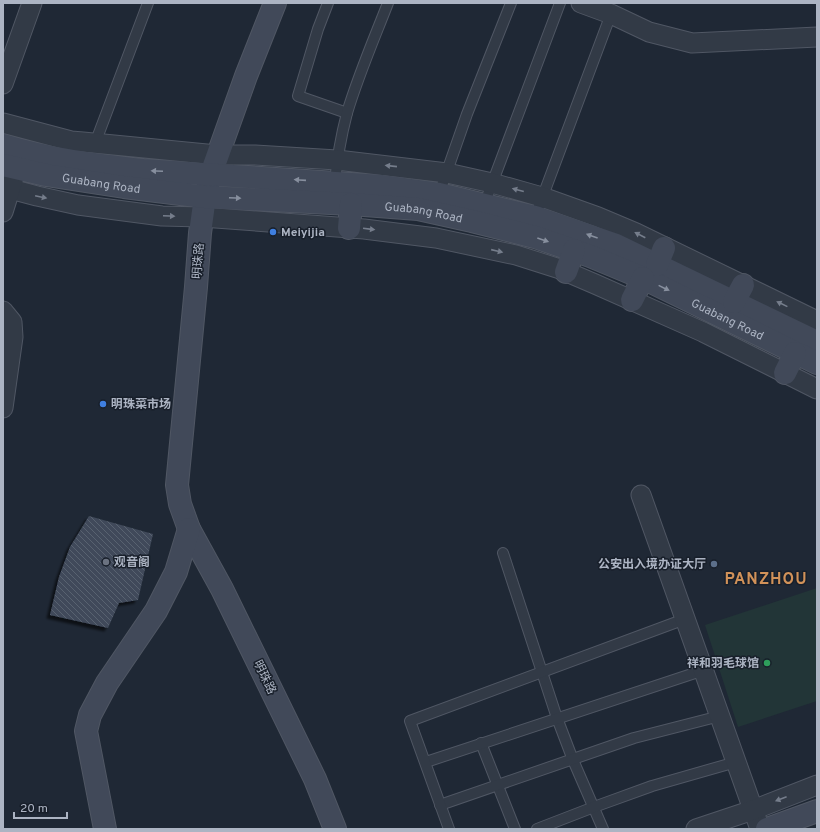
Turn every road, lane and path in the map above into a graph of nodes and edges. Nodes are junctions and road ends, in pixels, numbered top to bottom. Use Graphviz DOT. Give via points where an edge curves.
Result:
graph roads {
  1 [pos="32,3"];
  2 [pos="148,3"];
  3 [pos="275,3"];
  4 [pos="328,3"];
  5 [pos="388,3"];
  6 [pos="511,3"];
  7 [pos="560,3"];
  8 [pos="581,3"];
  9 [pos="611,14"];
  10 [pos="817,37"];
  11 [pos="3,84"];
  12 [pos="347,113"];
  13 [pos="3,123"];
  14 [pos="91,153"];
  15 [pos="11,157"];
  16 [pos="337,160"];
  17 [pos="214,165"];
  18 [pos="447,172"];
  19 [pos="335,183"];
  20 [pos="492,183"];
  21 [pos="7,188"];
  22 [pos="439,194"];
  23 [pos="542,197"];
  24 [pos="351,204"];
  25 [pos="484,204"];
  26 [pos="204,207"];
  27 [pos="3,212"];
  28 [pos="535,217"];
  29 [pos="349,228"];
  30 [pos="574,250"];
  31 [pos="655,264"];
  32 [pos="566,272"];
  33 [pos="739,294"];
  34 [pos="632,300"];
  35 [pos="3,311"];
  36 [pos="817,321"];
  37 [pos="817,342"];
  38 [pos="795,353"];
  39 [pos="817,363"];
  40 [pos="785,373"];
  41 [pos="817,389"];
  42 [pos="3,408"];
  43 [pos="641,495"];
  44 [pos="189,529"];
  45 [pos="503,553"];
  46 [pos="685,618"];
  47 [pos="704,670"];
  48 [pos="542,672"];
  49 [pos="720,716"];
  50 [pos="557,718"];
  51 [pos="481,743"];
  52 [pos="573,760"];
  53 [pos="426,762"];
  54 [pos="736,762"];
  55 [pos="817,785"];
  56 [pos="498,786"];
  57 [pos="440,806"];
  58 [pos="594,806"];
  59 [pos="753,810"];
  60 [pos="817,811"];
  61 [pos="105,829"];
  62 [pos="335,829"];
  63 [pos="449,829"];
  64 [pos="515,829"];
  65 [pos="537,829"];
  66 [pos="603,829"];
  67 [pos="696,829"];
  68 [pos="760,829"];
  69 [pos="767,829"];
  1 -- 11 [label="street"];
  2 -- 14 [label="lane"];
  3 -- 17 [label="street, 明珠路"];
  4 -- 12 [label="lane" via="298,96"];
  5 -- 12 [label="lane"];
  6 -- 18 [label="lane"];
  7 -- 20 [label="lane"];
  8 -- 9 [label="street"];
  9 -- 10 [label="street" via="649,32 692,43"];
  9 -- 23 [label="lane"];
  12 -- 16 [label="lane"];
  13 -- 14 [label="street" via="71,141"];
  14 -- 15 [label="street, Guabang Road"];
  17 -- 14 [label="street, Guabang Road, one-way" via="143,170"];
  15 -- 21 [label="street"];
  15 -- 26 [label="street, Guabang Road" via="46,175 124,187"];
  16 -- 17 [label="street" via="255,155"];
  18 -- 16 [label="street, one-way"];
  16 -- 19 [label="lane"];
  19 -- 17 [label="street, Guabang Road, one-way"];
  17 -- 26 [label="street, 明珠路"];
  18 -- 20 [label="street"];
  18 -- 22 [label="lane"];
  19 -- 22 [label="street, Guabang Road"];
  23 -- 20 [label="street, one-way"];
  20 -- 25 [label="lane"];
  21 -- 26 [label="street, one-way" via="78,205 162,216"];
  21 -- 27 [label="street"];
  22 -- 25 [label="street, Guabang Road"];
  23 -- 28 [label="lane"];
  31 -- 23 [label="street, one-way" via="636,233"];
  26 -- 24 [label="street, Guabang Road, one-way"];
  24 -- 29 [label="street"];
  24 -- 30 [label="street, Guabang Road, one-way" via="418,210 535,237"];
  25 -- 28 [label="street, Guabang Road"];
  26 -- 29 [label="street"];
  26 -- 44 [label="street, 明珠路" via="177,485 180,504"];
  31 -- 28 [label="street, Guabang Road, one-way" via="616,245"];
  29 -- 32 [label="street, one-way" via="443,239 516,255"];
  30 -- 31 [label="street, Guabang Road" via="590,256"];
  30 -- 32 [label="street"];
  31 -- 33 [label="street, Guabang Road"];
  31 -- 34 [label="street"];
  31 -- 38 [label="street, Guabang Road, one-way"];
  32 -- 34 [label="street"];
  36 -- 33 [label="street, one-way"];
  33 -- 37 [label="street, Guabang Road"];
  34 -- 40 [label="street"];
  35 -- 42 [label="street" via="12,322 13,337"];
  38 -- 39 [label="street, Guabang Road"];
  38 -- 40 [label="street"];
  40 -- 41 [label="street"];
  43 -- 46 [label="street"];
  44 -- 61 [label="street" via="176,572 156,611 107,683 90,714 86,731"];
  44 -- 62 [label="street, 明珠路" via="222,589 311,772"];
  45 -- 48 [label="lane"];
  46 -- 47 [label="street"];
  46 -- 48 [label="lane"];
  47 -- 49 [label="street"];
  47 -- 50 [label="lane"];
  48 -- 50 [label="lane"];
  48 -- 53 [label="lane" via="410,721"];
  49 -- 52 [label="lane" via="634,738"];
  49 -- 54 [label="street"];
  50 -- 51 [label="lane"];
  50 -- 52 [label="lane"];
  51 -- 53 [label="lane"];
  51 -- 56 [label="lane"];
  52 -- 56 [label="lane"];
  52 -- 58 [label="lane"];
  53 -- 57 [label="lane"];
  54 -- 58 [label="lane"];
  54 -- 59 [label="street"];
  55 -- 59 [label="street, one-way"];
  56 -- 57 [label="lane"];
  56 -- 64 [label="lane"];
  57 -- 63 [label="lane"];
  58 -- 65 [label="lane"];
  58 -- 66 [label="lane"];
  59 -- 67 [label="street"];
  59 -- 68 [label="street"];
  60 -- 69 [label="street"];
}
